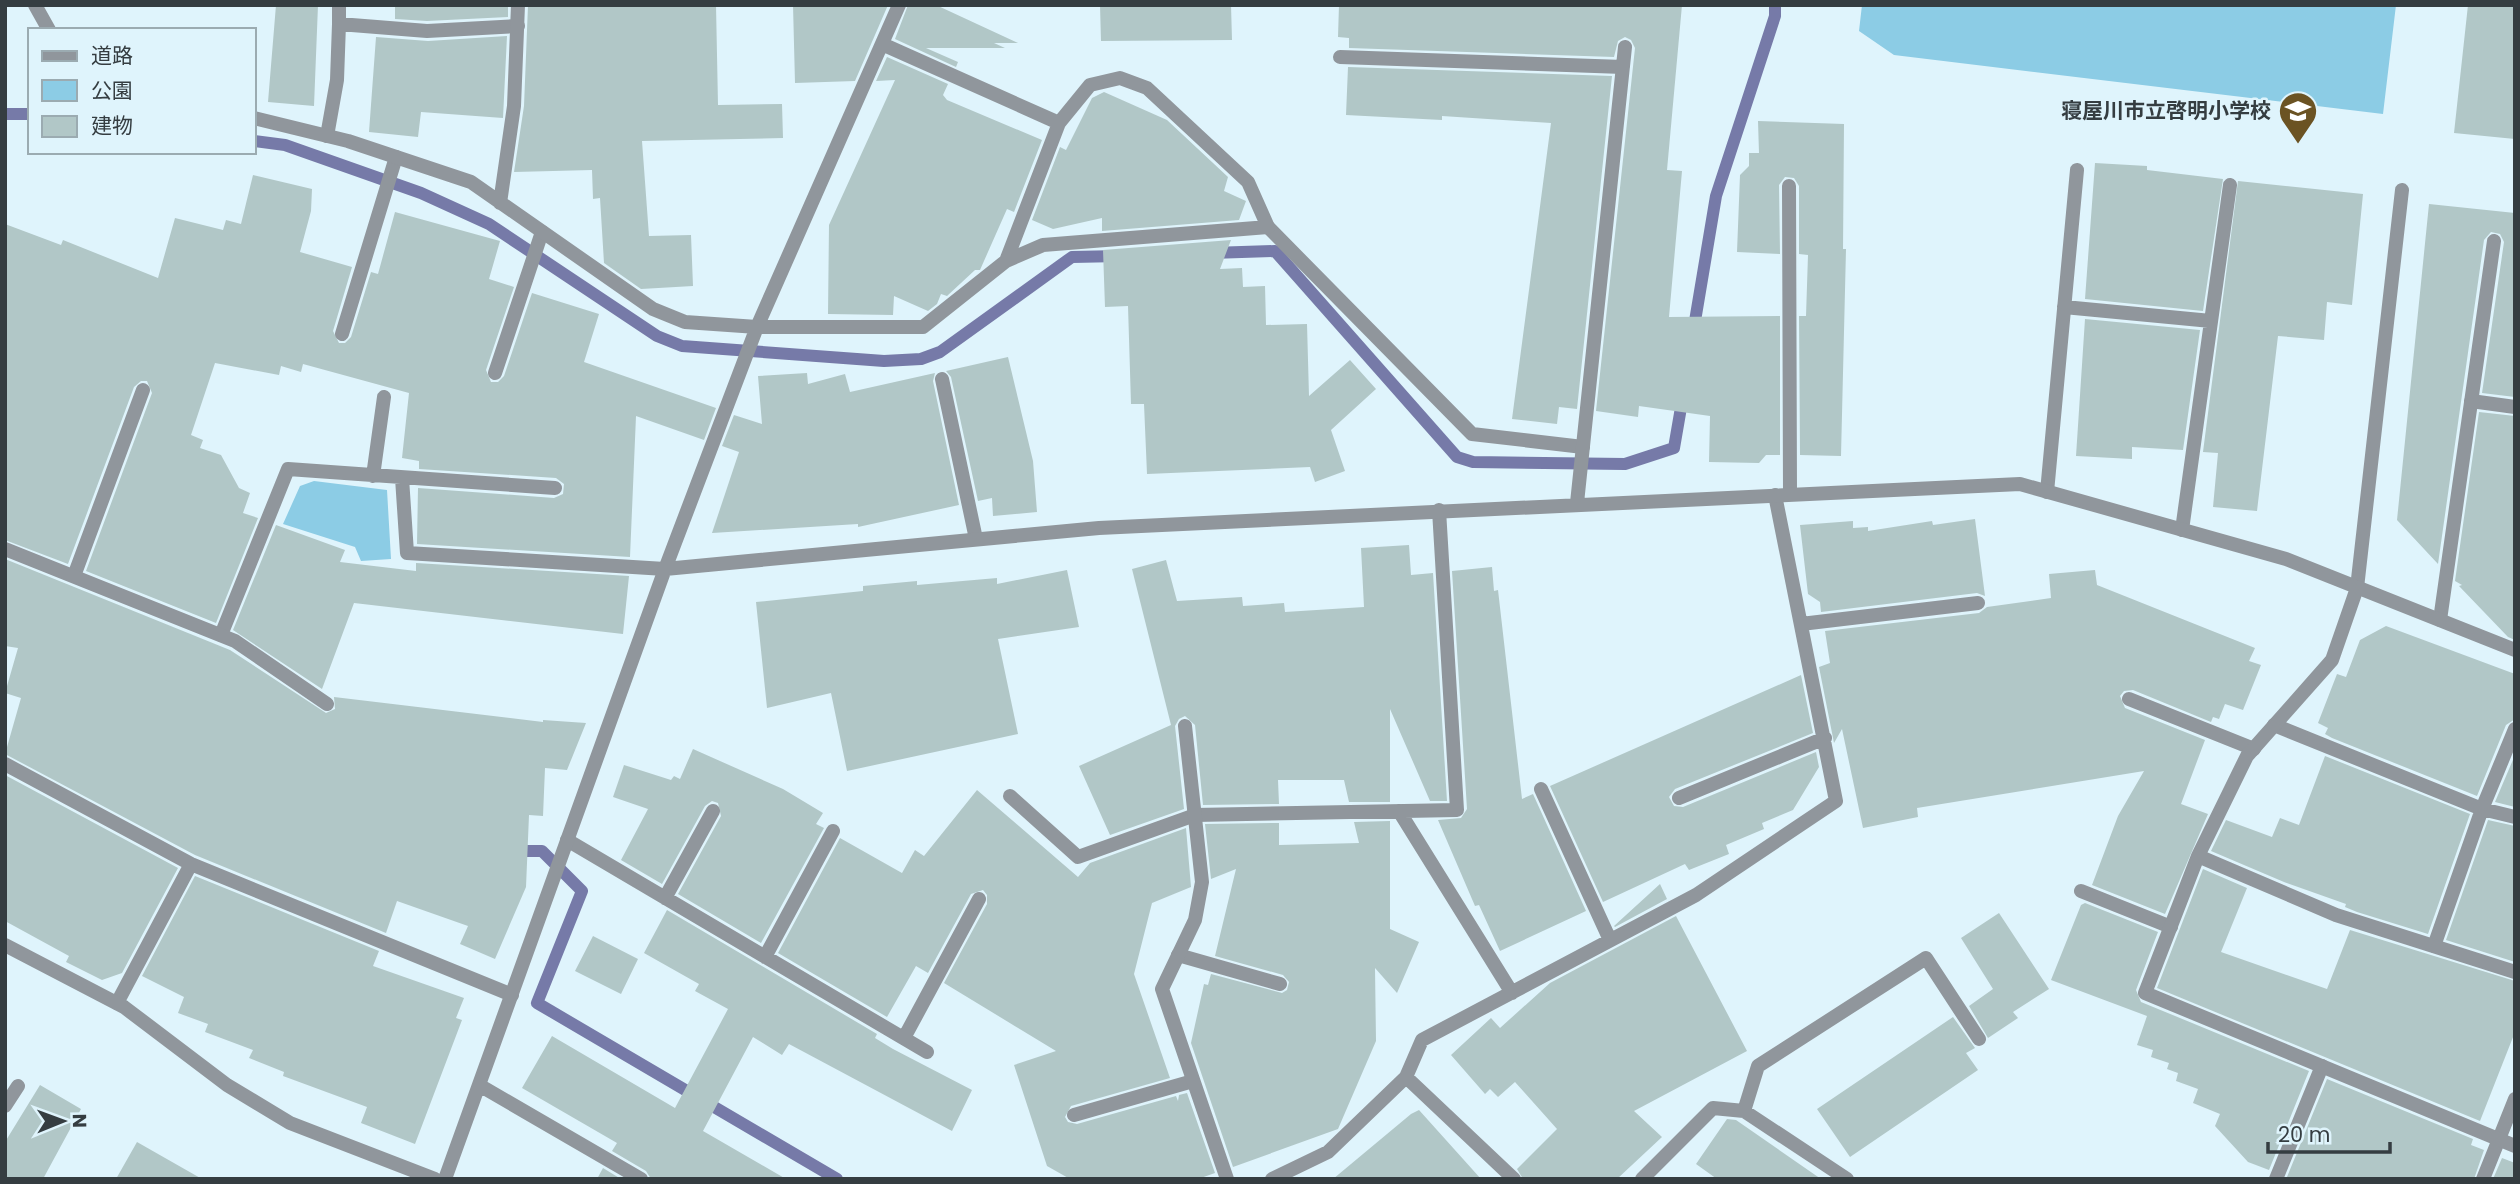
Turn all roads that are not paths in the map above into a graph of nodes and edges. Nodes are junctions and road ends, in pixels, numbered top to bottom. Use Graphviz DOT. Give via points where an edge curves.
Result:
graph roads {
  1 [pos="36,5"];
  2 [pos="339,5"];
  3 [pos="519,5"];
  4 [pos="899,5"];
  5 [pos="339,24"];
  6 [pos="519,26"];
  7 [pos="48,28"];
  8 [pos="882,44"];
  9 [pos="1625,47"];
  10 [pos="1340,57"];
  11 [pos="1623,67"];
  12 [pos="256,118"];
  13 [pos="1059,123"];
  14 [pos="327,136"];
  15 [pos="394,165"];
  16 [pos="2077,170"];
  17 [pos="1789,186"];
  18 [pos="2230,186"];
  19 [pos="2402,190"];
  20 [pos="500,203"];
  21 [pos="1268,227"];
  22 [pos="542,232"];
  23 [pos="2494,241"];
  24 [pos="1006,261"];
  25 [pos="2064,307"];
  26 [pos="2211,321"];
  27 [pos="754,333"];
  28 [pos="342,334"];
  29 [pos="495,373"];
  30 [pos="942,379"];
  31 [pos="143,390"];
  32 [pos="384,397"];
  33 [pos="2471,401"];
  34 [pos="2515,407"];
  35 [pos="1583,450"];
  36 [pos="373,476"];
  37 [pos="402,478"];
  38 [pos="555,488"];
  39 [pos="2047,492"];
  40 [pos="1790,494"];
  41 [pos="1775,495"];
  42 [pos="1577,503"];
  43 [pos="1439,510"];
  44 [pos="2182,530"];
  45 [pos="976,539"];
  46 [pos="5,549"];
  47 [pos="665,569"];
  48 [pos="74,576"];
  49 [pos="2357,587"];
  50 [pos="1978,603"];
  51 [pos="2440,620"];
  52 [pos="1801,624"];
  53 [pos="221,635"];
  54 [pos="2515,650"];
  55 [pos="2129,699"];
  56 [pos="327,704"];
  57 [pos="2274,725"];
  58 [pos="1185,726"];
  59 [pos="2515,729"];
  60 [pos="1825,738"];
  61 [pos="2254,749"];
  62 [pos="5,764"];
  63 [pos="1541,789"];
  64 [pos="1010,796"];
  65 [pos="1679,798"];
  66 [pos="2482,809"];
  67 [pos="713,811"];
  68 [pos="1399,811"];
  69 [pos="1195,815"];
  70 [pos="2515,817"];
  71 [pos="833,831"];
  72 [pos="567,840"];
  73 [pos="2198,856"];
  74 [pos="191,864"];
  75 [pos="2081,891"];
  76 [pos="666,898"];
  77 [pos="979,899"];
  78 [pos="2171,927"];
  79 [pos="1610,940"];
  80 [pos="5,945"];
  81 [pos="2434,946"];
  82 [pos="1178,955"];
  83 [pos="765,957"];
  84 [pos="2515,972"];
  85 [pos="1280,984"];
  86 [pos="1512,993"];
  87 [pos="512,995"];
  88 [pos="117,1003"];
  89 [pos="904,1038"];
  90 [pos="1979,1039"];
  91 [pos="927,1052"];
  92 [pos="2322,1066"];
  93 [pos="1406,1077"];
  94 [pos="1193,1081"];
  95 [pos="478,1085"];
  96 [pos="18,1086"];
  97 [pos="2515,1099"];
  98 [pos="5,1106"];
  99 [pos="1744,1111"];
  100 [pos="1074,1115"];
  101 [pos="2499,1140"];
  102 [pos="2515,1146"];
  103 [pos="435,1179"];
  104 [pos="445,1179"];
  105 [pos="641,1179"];
  106 [pos="1227,1179"];
  107 [pos="1272,1179"];
  108 [pos="1514,1179"];
  109 [pos="1642,1179"];
  110 [pos="1847,1179"];
  111 [pos="2276,1179"];
  112 [pos="2483,1179"];
  1 -- 7 [label="street"];
  2 -- 5 [label="street"];
  3 -- 6 [label="street"];
  4 -- 8 [label="street"];
  5 -- 6 [label="street" via="427,31"];
  5 -- 14 [label="street" via="337,80"];
  6 -- 20 [label="street" via="514,106"];
  8 -- 13 [label="street"];
  8 -- 27 [label="street"];
  9 -- 11 [label="street"];
  10 -- 11 [label="street"];
  11 -- 35 [label="street"];
  12 -- 14 [label="street"];
  13 -- 21 [label="street" via="1090,85 1120,78 1147,88 1248,182"];
  13 -- 24 [label="street"];
  14 -- 15 [label="street"];
  15 -- 20 [label="street" via="471,182"];
  15 -- 28 [label="street"];
  16 -- 25 [label="street"];
  17 -- 40 [label="street"];
  18 -- 26 [label="street"];
  19 -- 49 [label="street"];
  20 -- 22 [label="street"];
  21 -- 24 [label="street" via="1043,245"];
  21 -- 35 [label="street" via="1472,434"];
  22 -- 27 [label="street" via="653,309 685,322"];
  22 -- 29 [label="street"];
  23 -- 33 [label="street"];
  24 -- 27 [label="street" via="923,327"];
  25 -- 26 [label="street"];
  25 -- 39 [label="street"];
  26 -- 44 [label="street"];
  27 -- 47 [label="street"];
  30 -- 45 [label="street"];
  31 -- 48 [label="street"];
  32 -- 36 [label="street"];
  33 -- 34 [label="street"];
  33 -- 51 [label="street"];
  35 -- 42 [label="street"];
  36 -- 37 [label="street"];
  36 -- 53 [label="street" via="288,470"];
  37 -- 38 [label="street"];
  37 -- 47 [label="street" via="407,553"];
  39 -- 40 [label="street" via="2020,484"];
  39 -- 44 [label="street"];
  40 -- 41 [label="street"];
  41 -- 42 [label="street"];
  41 -- 52 [label="street"];
  42 -- 43 [label="street"];
  43 -- 45 [label="street"];
  43 -- 68 [label="street" via="1457,810"];
  44 -- 49 [label="street" via="2286,559"];
  45 -- 47 [label="street"];
  46 -- 48 [label="street"];
  47 -- 72 [label="street"];
  48 -- 53 [label="street"];
  49 -- 51 [label="street"];
  49 -- 57 [label="street" via="2332,660"];
  50 -- 52 [label="street"];
  51 -- 54 [label="street"];
  52 -- 60 [label="street"];
  53 -- 56 [label="street"];
  55 -- 61 [label="street"];
  57 -- 61 [label="street"];
  57 -- 66 [label="street"];
  58 -- 69 [label="street"];
  59 -- 66 [label="street"];
  60 -- 65 [label="street"];
  60 -- 79 [label="street" via="1836,801 1696,895"];
  61 -- 73 [label="street"];
  62 -- 74 [label="street"];
  63 -- 79 [label="street"];
  64 -- 69 [label="street" via="1078,857"];
  66 -- 70 [label="street"];
  66 -- 81 [label="street"];
  67 -- 76 [label="street"];
  68 -- 69 [label="street"];
  68 -- 86 [label="street"];
  69 -- 82 [label="street" via="1202,882 1195,920"];
  71 -- 83 [label="street"];
  72 -- 76 [label="street"];
  72 -- 87 [label="street"];
  73 -- 78 [label="street"];
  73 -- 81 [label="street" via="2336,915"];
  74 -- 87 [label="street"];
  74 -- 88 [label="street"];
  75 -- 78 [label="street"];
  76 -- 83 [label="street"];
  77 -- 89 [label="street"];
  78 -- 92 [label="street" via="2145,993"];
  79 -- 86 [label="street"];
  80 -- 88 [label="street"];
  81 -- 84 [label="street"];
  82 -- 85 [label="street"];
  82 -- 94 [label="street" via="1162,989"];
  83 -- 89 [label="street"];
  86 -- 93 [label="street" via="1422,1040"];
  87 -- 95 [label="street"];
  88 -- 103 [label="street" via="227,1085 290,1123"];
  89 -- 91 [label="street"];
  90 -- 99 [label="street" via="1926,958 1758,1066"];
  92 -- 101 [label="street"];
  92 -- 111 [label="street"];
  93 -- 107 [label="street" via="1328,1152"];
  93 -- 108 [label="street"];
  94 -- 100 [label="street"];
  94 -- 106 [label="street"];
  95 -- 104 [label="street"];
  95 -- 105 [label="street"];
  96 -- 98 [label="street"];
  97 -- 101 [label="street"];
  99 -- 109 [label="street" via="1713,1108"];
  99 -- 110 [label="street"];
  101 -- 102 [label="street"];
  101 -- 112 [label="street"];
}
